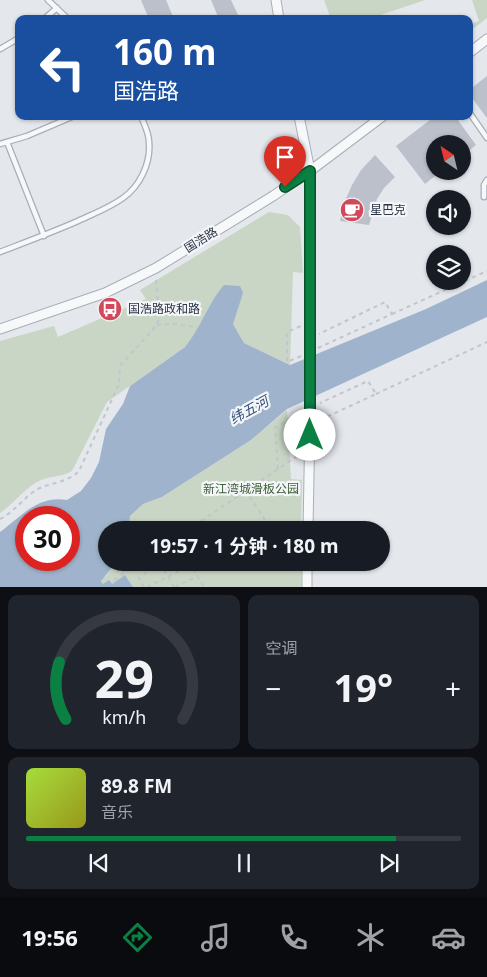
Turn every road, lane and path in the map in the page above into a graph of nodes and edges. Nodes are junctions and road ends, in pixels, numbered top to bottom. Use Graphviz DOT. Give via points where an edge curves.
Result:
graph roads {
  1 [pos="48,0"];
  2 [pos="276,0"];
  3 [pos="57,8"];
  4 [pos="49,15"];
  5 [pos="64,15"];
  6 [pos="279,15"];
  7 [pos="487,39"];
  8 [pos="15,40"];
  9 [pos="0,49"];
  10 [pos="473,50"];
  11 [pos="473,118"];
  12 [pos="65,120"];
  13 [pos="142,120"];
  14 [pos="300,120"];
  15 [pos="378,120"];
  16 [pos="487,138"];
  17 [pos="7,142"];
  18 [pos="0,144"];
  19 [pos="310,171"];
  20 [pos="487,180"];
  21 [pos="484,197"];
  22 [pos="44,236"];
  23 [pos="0,252"];
  24 [pos="156,268"];
  25 [pos="487,271"];
  26 [pos="392,314"];
  27 [pos="310,322"];
  28 [pos="157,324"];
  29 [pos="197,326"];
  30 [pos="0,329"];
  31 [pos="487,342"];
  32 [pos="311,344"];
  33 [pos="304,354"];
  34 [pos="376,394"];
  35 [pos="316,404"];
  36 [pos="308,408"];
  37 [pos="310,422"];
  38 [pos="310,454"];
  39 [pos="278,469"];
  40 [pos="245,490"];
  41 [pos="0,519"];
  42 [pos="201,521"];
  43 [pos="266,521"];
  44 [pos="308,521"];
  45 [pos="127,571"];
  46 [pos="149,571"];
  47 [pos="165,571"];
  48 [pos="180,571"];
  49 [pos="195,571"];
  50 [pos="307,571"];
  51 [pos="198,576"];
  52 [pos="168,577"];
  53 [pos="114,580"];
  54 [pos="158,582"];
  55 [pos="146,587"];
  56 [pos="161,587"];
  57 [pos="175,587"];
  58 [pos="204,587"];
  59 [pos="307,587"];
  1 -- 3 [label="lane"];
  2 -- 6 [label="street"];
  3 -- 4 [label="lane"];
  3 -- 5 [label="lane"];
  7 -- 10 [label="street"];
  8 -- 9 [label="lane"];
  11 -- 16 [label="lane"];
  12 -- 17 [label="lane"];
  13 -- 22 [label="lane" via="149,151 142,176 135,187 108,207"];
  14 -- 19 [label="street"];
  15 -- 19 [label="street, 国浩路"];
  17 -- 18 [label="lane"];
  17 -- 22 [label="lane"];
  19 -- 24 [label="street, 国浩路"];
  19 -- 27 [label="street"];
  20 -- 21 [label="lane"];
  22 -- 23 [label="lane"];
  24 -- 28 [label="path"];
  24 -- 30 [label="street, 国浩路" via="105,294"];
  25 -- 26 [label="path"];
  26 -- 32 [label="path"];
  26 -- 32 [label="path" via="385,302"];
  27 -- 32 [label="street"];
  27 -- 33 [label="path" via="287,332 287,362"];
  28 -- 29 [label="path"];
  28 -- 41 [label="path" via="120,366 119,384 79,471 72,478 40,488"];
  31 -- 34 [label="path"];
  32 -- 37 [label="street, bridge"];
  34 -- 35 [label="path" via="368,381"];
  34 -- 37 [label="path"];
  36 -- 39 [label="path" via="275,428"];
  37 -- 38 [label="street"];
  38 -- 39 [label="path" via="301,453"];
  38 -- 44 [label="street"];
  39 -- 40 [label="path"];
  40 -- 42 [label="path"];
  40 -- 43 [label="path"];
  45 -- 53 [label="path"];
  46 -- 55 [label="path" via="139,578"];
  47 -- 52 [label="path"];
  48 -- 52 [label="path"];
  49 -- 51 [label="path"];
  50 -- 59 [label="street"];
  51 -- 57 [label="path"];
  51 -- 58 [label="path"];
  52 -- 54 [label="path"];
  52 -- 57 [label="path"];
  54 -- 55 [label="path"];
  54 -- 56 [label="path"];
}
